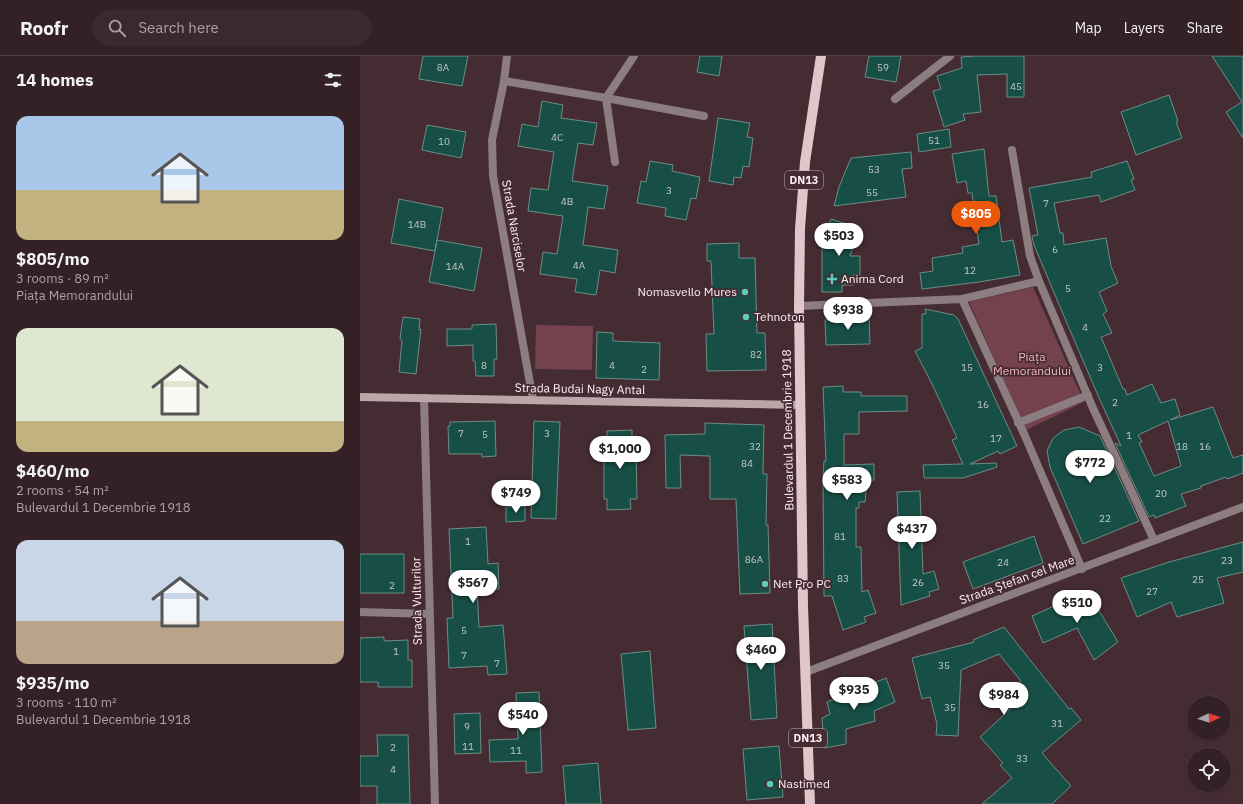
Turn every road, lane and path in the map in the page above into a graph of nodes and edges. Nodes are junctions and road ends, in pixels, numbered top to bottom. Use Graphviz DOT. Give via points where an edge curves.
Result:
graph roads {
  1 [pos="507,56"];
  2 [pos="634,56"];
  3 [pos="820,56"];
  4 [pos="950,56"];
  5 [pos="504,80"];
  6 [pos="606,98"];
  7 [pos="895,99"];
  8 [pos="704,116"];
  9 [pos="1012,150"];
  10 [pos="615,162"];
  11 [pos="1039,281"];
  12 [pos="962,299"];
  13 [pos="799,306"];
  14 [pos="1088,395"];
  15 [pos="360,397"];
  16 [pos="424,398"];
  17 [pos="533,400"];
  18 [pos="800,405"];
  19 [pos="1018,423"];
  20 [pos="1241,508"];
  21 [pos="1154,540"];
  22 [pos="1082,569"];
  23 [pos="360,612"];
  24 [pos="430,614"];
  25 [pos="806,672"];
  26 [pos="435,804"];
  27 [pos="810,804"];
  1 -- 5 [label="street, Strada Narciselor"];
  2 -- 6 [label="street"];
  3 -- 13 [label="main road, Bulevardul 1 Decembrie 1918 / DN13" via="805,162 800,229"];
  4 -- 7 [label="street"];
  5 -- 6 [label="street"];
  5 -- 17 [label="street, Strada Narciselor" via="492,140 493,176"];
  6 -- 8 [label="street"];
  6 -- 10 [label="street"];
  9 -- 11 [label="street" via="1030,256"];
  11 -- 12 [label="street"];
  11 -- 14 [label="street"];
  12 -- 13 [label="street"];
  12 -- 19 [label="street"];
  13 -- 18 [label="main road, Bulevardul 1 Decembrie 1918 / DN13"];
  14 -- 19 [label="street"];
  14 -- 21 [label="street"];
  15 -- 16 [label="main road, Strada Budai Nagy Antal"];
  16 -- 17 [label="main road, Strada Budai Nagy Antal"];
  16 -- 24 [label="street, Strada Vulturilor"];
  17 -- 18 [label="main road, Strada Budai Nagy Antal"];
  18 -- 25 [label="main road, Bulevardul 1 Decembrie 1918 / DN13"];
  19 -- 22 [label="street"];
  20 -- 21 [label="street, Strada Ștefan cel Mare"];
  21 -- 22 [label="street, Strada Ștefan cel Mare"];
  22 -- 25 [label="street, Strada Ștefan cel Mare"];
  23 -- 24 [label="street"];
  24 -- 26 [label="street, Strada Vulturilor"];
  25 -- 27 [label="main road, Bulevardul 1 Decembrie 1918 / DN13"];
}
